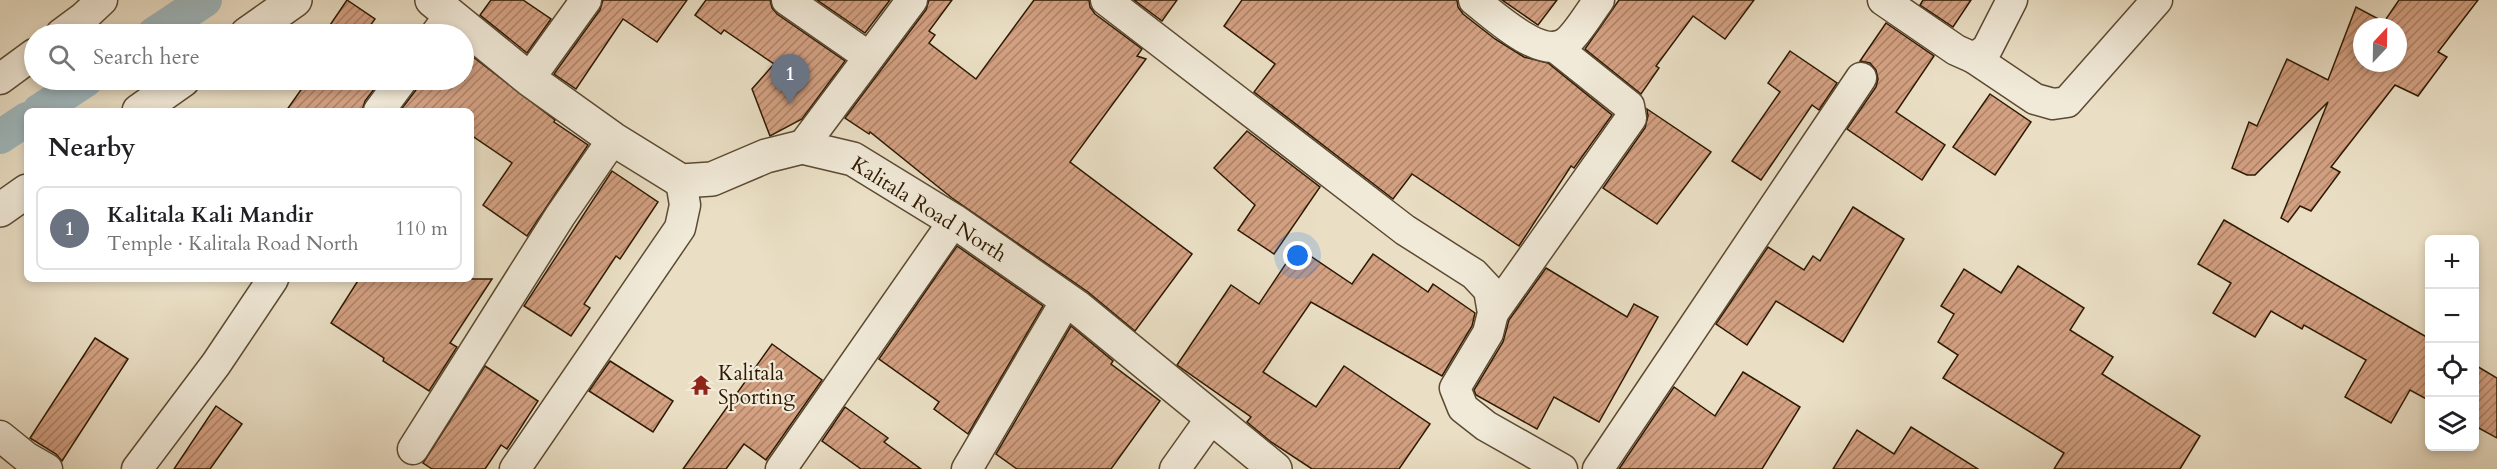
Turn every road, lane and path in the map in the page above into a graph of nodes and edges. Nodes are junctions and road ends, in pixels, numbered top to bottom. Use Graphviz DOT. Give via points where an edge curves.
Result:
graph roads {
  1 [pos="102,0"];
  2 [pos="295,0"];
  3 [pos="586,0"];
  4 [pos="787,0"];
  5 [pos="912,0"];
  6 [pos="1106,0"];
  7 [pos="1474,0"];
  8 [pos="1599,0"];
  9 [pos="1883,0"];
  10 [pos="2012,0"];
  11 [pos="2157,0"];
  12 [pos="75,24"];
  13 [pos="261,24"];
  14 [pos="474,41"];
  15 [pos="1555,47"];
  16 [pos="869,57"];
  17 [pos="1974,58"];
  18 [pos="24,61"];
  19 [pos="1861,78"];
  20 [pos="0,79"];
  21 [pos="529,79"];
  22 [pos="169,90"];
  23 [pos="395,90"];
  24 [pos="143,108"];
  25 [pos="381,108"];
  26 [pos="613,139"];
  27 [pos="802,147"];
  28 [pos="681,180"];
  29 [pos="24,193"];
  30 [pos="0,210"];
  31 [pos="954,221"];
  32 [pos="271,282"];
  33 [pos="1067,299"];
  34 [pos="1494,313"];
  35 [pos="1212,417"];
  36 [pos="0,436"];
  37 [pos="413,449"];
  38 [pos="47,469"];
  39 [pos="137,469"];
  40 [pos="515,469"];
  41 [pos="781,469"];
  42 [pos="967,469"];
  43 [pos="1175,469"];
  44 [pos="1275,469"];
  45 [pos="1562,469"];
  46 [pos="1598,469"];
  1 -- 12 [label="street"];
  2 -- 13 [label="street"];
  3 -- 21 [label="street"];
  4 -- 16 [label="street"];
  5 -- 16 [label="street"];
  6 -- 34 [label="street" via="1405,230 1474,273 1489,290"];
  7 -- 15 [label="street" via="1537,45"];
  8 -- 15 [label="street" via="1567,42"];
  9 -- 17 [label="street"];
  10 -- 17 [label="street" via="1987,49"];
  11 -- 17 [label="street" via="2067,102 2053,104 2035,99"];
  14 -- 21 [label="street"];
  15 -- 34 [label="street" via="1629,106 1631,117"];
  16 -- 27 [label="street"];
  18 -- 20 [label="street"];
  19 -- 46 [label="street"];
  21 -- 26 [label="street"];
  22 -- 24 [label="street"];
  23 -- 25 [label="street"];
  26 -- 28 [label="street"];
  26 -- 37 [label="street"];
  27 -- 28 [label="street, Kalitala Road North" via="766,156 712,179"];
  27 -- 31 [label="street, Kalitala Road North" via="853,159"];
  28 -- 40 [label="street" via="685,205 680,228"];
  29 -- 30 [label="street"];
  31 -- 33 [label="street, Kalitala Road North"];
  31 -- 41 [label="street"];
  32 -- 39 [label="street" via="216,364"];
  33 -- 35 [label="street, Kalitala Road North"];
  33 -- 42 [label="street"];
  34 -- 45 [label="street" via="1488,333 1455,388 1463,408 1486,426"];
  35 -- 43 [label="street"];
  35 -- 44 [label="street, Kalitala Road North"];
  36 -- 38 [label="street"];
}
